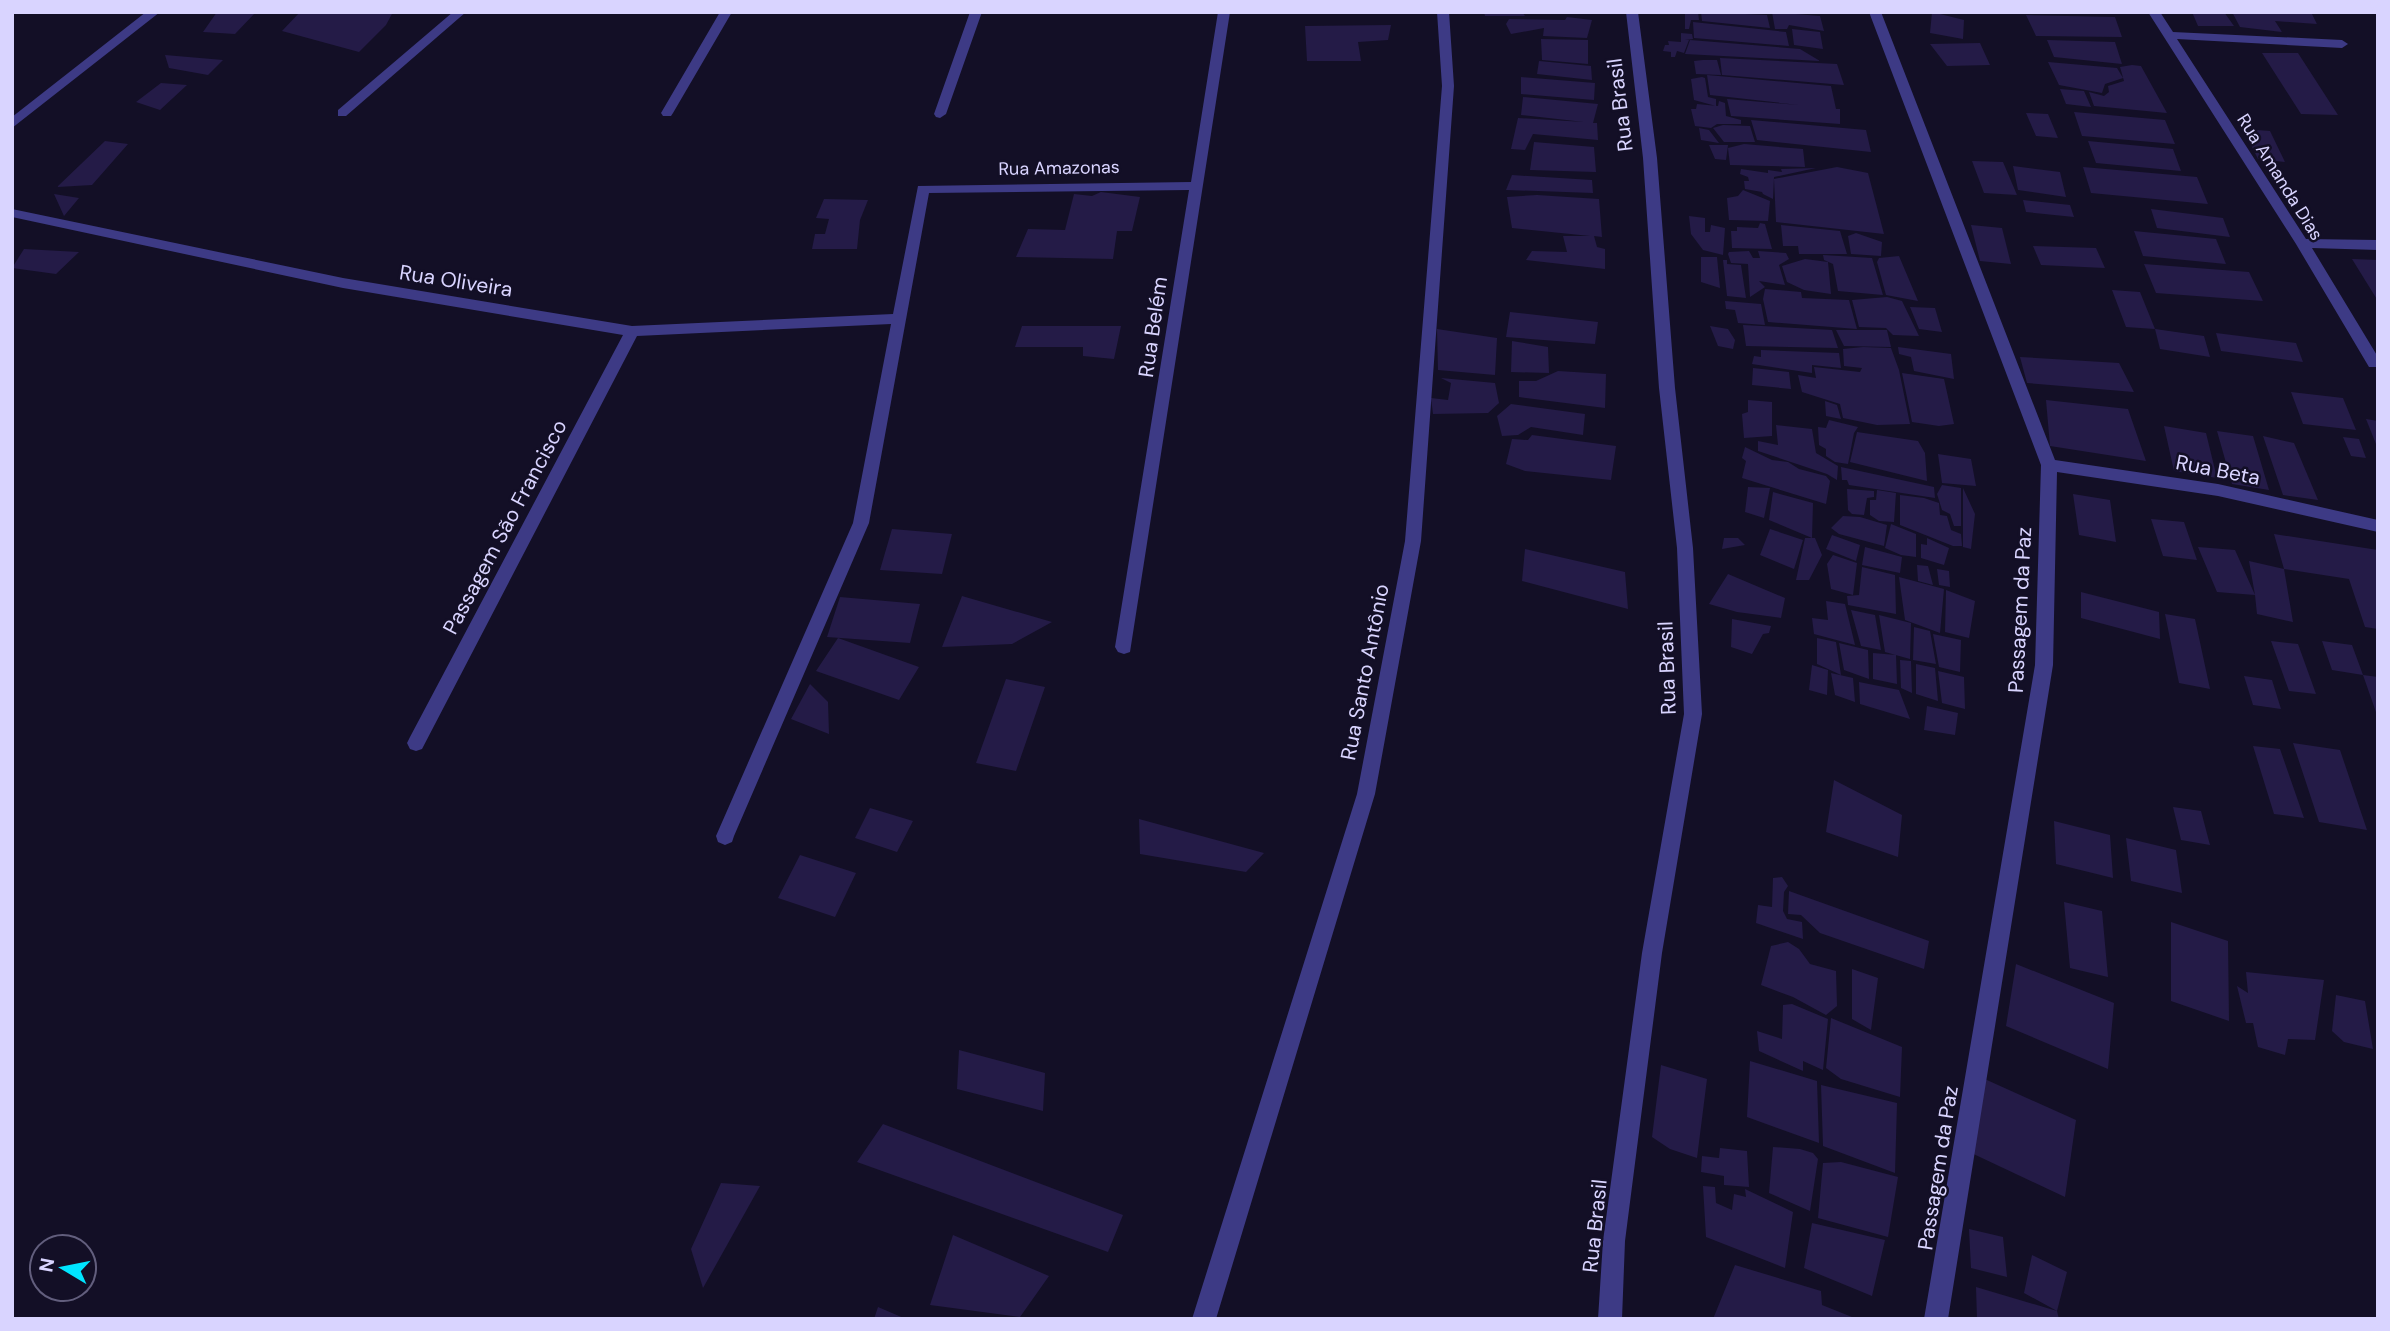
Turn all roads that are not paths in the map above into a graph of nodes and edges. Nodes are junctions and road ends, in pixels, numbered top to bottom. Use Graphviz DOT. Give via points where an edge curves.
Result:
graph roads {
  1 [pos="154,12"];
  2 [pos="460,12"];
  3 [pos="726,12"];
  4 [pos="976,12"];
  5 [pos="1224,12"];
  6 [pos="1443,12"];
  7 [pos="1632,12"];
  8 [pos="1875,12"];
  9 [pos="2154,12"];
  10 [pos="2169,35"];
  11 [pos="2342,44"];
  12 [pos="342,113"];
  13 [pos="667,113"];
  14 [pos="940,114"];
  15 [pos="12,124"];
  16 [pos="1195,186"];
  17 [pos="12,213"];
  18 [pos="2302,243"];
  19 [pos="2378,245"];
  20 [pos="899,319"];
  21 [pos="632,331"];
  22 [pos="2374,363"];
  23 [pos="2049,465"];
  24 [pos="2378,526"];
  25 [pos="1124,647"];
  26 [pos="416,743"];
  27 [pos="725,836"];
  28 [pos="1204,1319"];
  29 [pos="1610,1319"];
  30 [pos="1936,1319"];
  1 -- 15 [label="street"];
  2 -- 12 [label="street"];
  3 -- 13 [label="street"];
  4 -- 14 [label="street"];
  5 -- 16 [label="street, Rua Belém"];
  6 -- 28 [label="street, Rua Santo Antônio" via="1448,86 1413,541 1366,794"];
  7 -- 29 [label="street, Rua Brasil" via="1650,158 1667,388 1685,548 1693,713 1652,953 1614,1241"];
  8 -- 23 [label="street, Passagem da Paz"];
  9 -- 10 [label="street, Rua Amanda Dias"];
  10 -- 11 [label="street"];
  10 -- 18 [label="street, Rua Amanda Dias"];
  16 -- 20 [label="street, Rua Amazonas" via="923,189"];
  16 -- 25 [label="street, Rua Belém"];
  17 -- 21 [label="street, Rua Oliveira" via="343,283"];
  18 -- 19 [label="street"];
  18 -- 22 [label="street, Rua Amanda Dias"];
  20 -- 21 [label="street, Rua Oliveira"];
  20 -- 27 [label="street" via="861,523"];
  21 -- 26 [label="street, Passagem São Francisco"];
  23 -- 24 [label="street, Rua Beta" via="2218,490"];
  23 -- 30 [label="street, Passagem da Paz" via="2044,665"];
}
